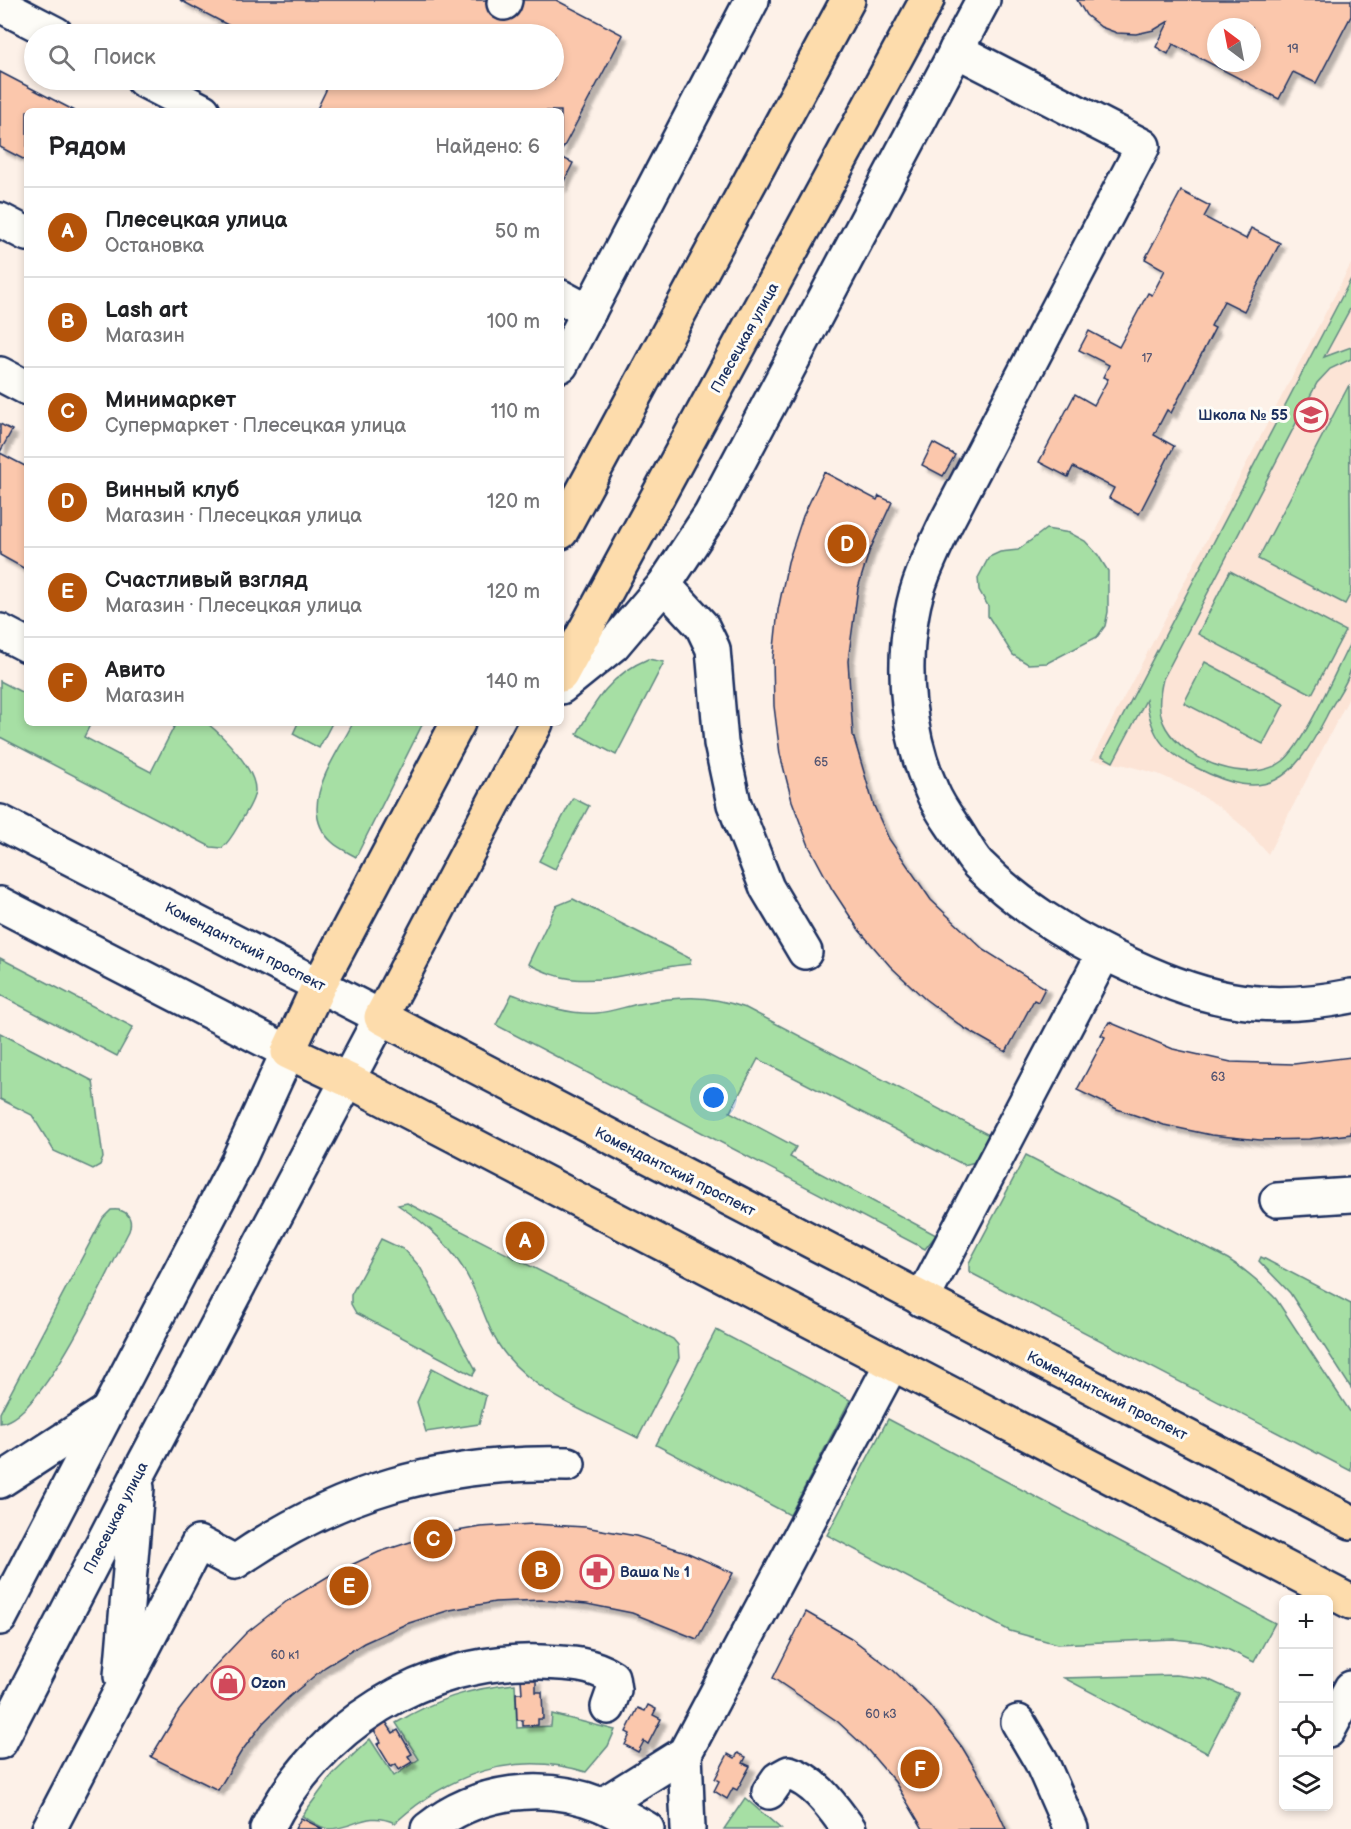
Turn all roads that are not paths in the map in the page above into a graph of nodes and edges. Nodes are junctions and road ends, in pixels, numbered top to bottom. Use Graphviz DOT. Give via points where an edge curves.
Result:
graph roads {
  1 [pos="848,0"];
  2 [pos="927,0"];
  3 [pos="982,0"];
  4 [pos="749,1"];
  5 [pos="0,5"];
  6 [pos="37,24"];
  7 [pos="956,50"];
  8 [pos="162,90"];
  9 [pos="197,108"];
  10 [pos="0,220"];
  11 [pos="24,232"];
  12 [pos="575,305"];
  13 [pos="564,352"];
  14 [pos="0,374"];
  15 [pos="24,386"];
  16 [pos="564,526"];
  17 [pos="664,585"];
  18 [pos="0,631"];
  19 [pos="24,643"];
  20 [pos="564,669"];
  21 [pos="564,685"];
  22 [pos="456,726"];
  23 [pos="534,726"];
  24 [pos="0,822"];
  25 [pos="0,904"];
  26 [pos="805,952"];
  27 [pos="1104,953"];
  28 [pos="319,985"];
  29 [pos="1351,996"];
  30 [pos="381,1017"];
  31 [pos="288,1052"];
  32 [pos="348,1080"];
  33 [pos="1351,1195"];
  34 [pos="1276,1200"];
  35 [pos="922,1300"];
  36 [pos="892,1363"];
  37 [pos="110,1410"];
  38 [pos="568,1464"];
  39 [pos="139,1473"];
  40 [pos="0,1480"];
  41 [pos="1351,1522"];
  42 [pos="1351,1602"];
  43 [pos="0,1618"];
  44 [pos="1351,1688"];
  45 [pos="119,1693"];
  46 [pos="608,1707"];
  47 [pos="1018,1722"];
  48 [pos="1333,1723"];
  49 [pos="0,1742"];
  50 [pos="685,1753"];
  51 [pos="769,1792"];
  52 [pos="602,1805"];
  53 [pos="49,1829"];
  54 [pos="267,1829"];
  55 [pos="428,1829"];
  56 [pos="646,1829"];
  57 [pos="688,1829"];
  58 [pos="849,1829"];
  59 [pos="1071,1829"];
  1 -- 16 [label="main road"];
  2 -- 20 [label="main road, Плесецкая улица"];
  3 -- 7 [label="street"];
  4 -- 12 [label="street"];
  5 -- 6 [label="street"];
  7 -- 17 [label="street" via="711,514"];
  7 -- 27 [label="street" via="1143,146 945,525 912,613 906,674 911,724 932,791 976,862 1023,905"];
  8 -- 9 [label="street"];
  10 -- 11 [label="street"];
  12 -- 13 [label="street"];
  14 -- 15 [label="street"];
  17 -- 21 [label="street" via="613,645"];
  17 -- 26 [label="street" via="702,626 713,649 721,743 734,804 766,888"];
  18 -- 19 [label="street"];
  22 -- 28 [label="main road"];
  23 -- 30 [label="main road, Плесецкая улица"];
  24 -- 28 [label="street, Комендантский проспект"];
  25 -- 31 [label="street"];
  27 -- 29 [label="street" via="1187,990 1223,999 1290,1005"];
  27 -- 35 [label="street"];
  28 -- 30 [label="street, Комендантский проспект"];
  28 -- 31 [label="main road"];
  30 -- 32 [label="street, Плесецкая улица"];
  30 -- 35 [label="main road, Комендантский проспект"];
  31 -- 32 [label="main road"];
  31 -- 37 [label="street" via="238,1161"];
  32 -- 36 [label="main road"];
  32 -- 39 [label="street, Плесецкая улица"];
  33 -- 34 [label="street"];
  35 -- 41 [label="main road, Комендантский проспект"];
  36 -- 42 [label="main road"];
  36 -- 50 [label="street"];
  37 -- 40 [label="street"];
  37 -- 43 [label="street"];
  38 -- 45 [label="street" via="471,1467 391,1484 311,1516 235,1562 198,1543"];
  39 -- 45 [label="street"];
  39 -- 49 [label="street, Плесецкая улица"];
  44 -- 48 [label="street"];
  45 -- 53 [label="street"];
  46 -- 54 [label="street" via="614,1690 612,1677 602,1670 570,1664 521,1662 482,1666 425,1681 381,1703 341,1732 306,1767"];
  47 -- 59 [label="street" via="1041,1761"];
  50 -- 52 [label="street"];
  50 -- 57 [label="street"];
  51 -- 58 [label="street" via="778,1779 789,1773 801,1777 825,1798"];
  52 -- 55 [label="street" via="563,1793 522,1791 477,1801"];
  52 -- 56 [label="street"];
}
